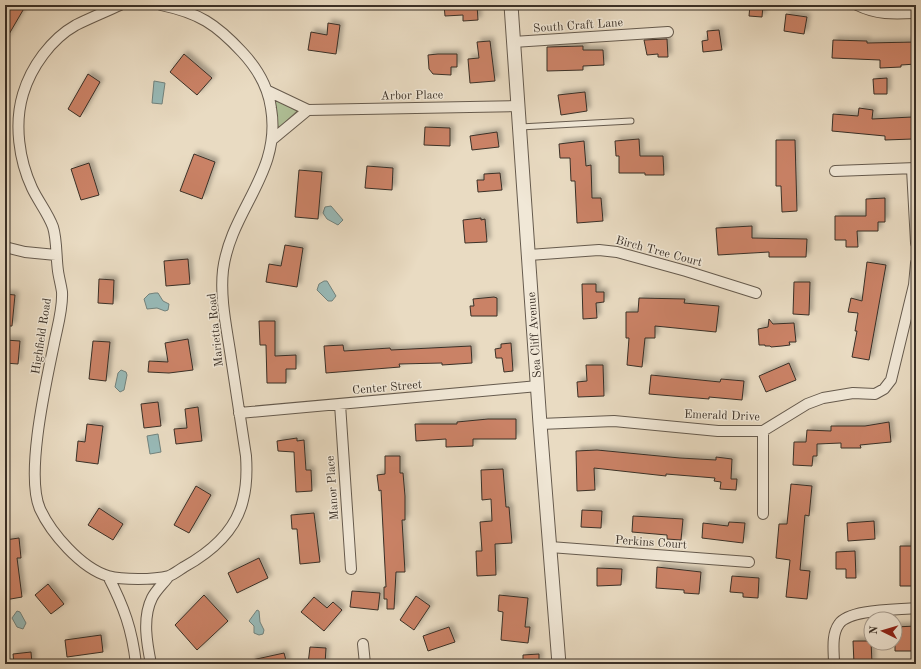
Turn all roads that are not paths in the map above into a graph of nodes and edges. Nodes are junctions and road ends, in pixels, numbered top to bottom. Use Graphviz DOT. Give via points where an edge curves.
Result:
graph roads {
  1 [pos="120,5"];
  2 [pos="160,5"];
  3 [pos="511,5"];
  4 [pos="857,5"];
  5 [pos="916,13"];
  6 [pos="668,32"];
  7 [pos="513,42"];
  8 [pos="268,91"];
  9 [pos="517,106"];
  10 [pos="308,110"];
  11 [pos="631,121"];
  12 [pos="519,127"];
  13 [pos="273,139"];
  14 [pos="914,169"];
  15 [pos="835,171"];
  16 [pos="916,244"];
  17 [pos="5,247"];
  18 [pos="56,255"];
  19 [pos="529,255"];
  20 [pos="916,263"];
  21 [pos="756,293"];
  22 [pos="538,386"];
  23 [pos="340,404"];
  24 [pos="239,413"];
  25 [pos="540,424"];
  26 [pos="763,431"];
  27 [pos="763,514"];
  28 [pos="550,547"];
  29 [pos="749,562"];
  30 [pos="351,569"];
  31 [pos="108,576"];
  32 [pos="169,576"];
  33 [pos="916,608"];
  34 [pos="363,644"];
  35 [pos="136,664"];
  36 [pos="150,664"];
  37 [pos="365,664"];
  38 [pos="559,664"];
  39 [pos="834,664"];
  1 -- 18 [label="street, Highfield Road" via="75,26 59,38 35,67 23,94 19,123 20,155 31,186 52,227"];
  2 -- 8 [label="street, Marietta Road" via="193,14 224,32 248,58"];
  3 -- 7 [label="street, Sea Cliff Avenue"];
  4 -- 5 [label="street" via="871,12"];
  6 -- 7 [label="street, South Craft Lane"];
  7 -- 9 [label="street, Sea Cliff Avenue"];
  8 -- 10 [label="street, Arbor Place"];
  8 -- 13 [label="street, Marietta Road"];
  9 -- 10 [label="street, Arbor Place"];
  9 -- 12 [label="street, Sea Cliff Avenue"];
  10 -- 13 [label="street"];
  11 -- 12 [label="lane"];
  12 -- 19 [label="street, Sea Cliff Avenue"];
  13 -- 24 [label="street, Marietta Road" via="261,178 229,242 223,271 224,312"];
  14 -- 15 [label="street"];
  14 -- 16 [label="street"];
  17 -- 18 [label="street"];
  18 -- 31 [label="street, Highfield Road" via="61,299 36,453 36,496 52,530 71,551"];
  19 -- 21 [label="street, Birch Tree Court" via="599,250 617,252"];
  19 -- 22 [label="street, Sea Cliff Avenue"];
  20 -- 26 [label="street, Emerald Drive" via="914,285 890,380 884,389 875,394 853,393 823,398 791,412"];
  22 -- 23 [label="street, Center Street"];
  22 -- 25 [label="street, Sea Cliff Avenue"];
  23 -- 24 [label="street, Center Street"];
  23 -- 30 [label="street, Manor Place"];
  24 -- 32 [label="street, Marietta Road" via="246,456 247,479 243,502 233,524 220,542 202,557"];
  25 -- 26 [label="street, Emerald Drive" via="614,421 718,431"];
  25 -- 28 [label="street, Sea Cliff Avenue"];
  26 -- 27 [label="street"];
  28 -- 29 [label="street, Perkins Court"];
  28 -- 38 [label="street, Sea Cliff Avenue"];
  31 -- 32 [label="street, Marietta Road" via="138,579"];
  31 -- 35 [label="street" via="122,604 132,633"];
  32 -- 36 [label="street" via="152,598 147,619"];
  33 -- 39 [label="street" via="854,614 843,619 835,633"];
  34 -- 37 [label="street"];
}
